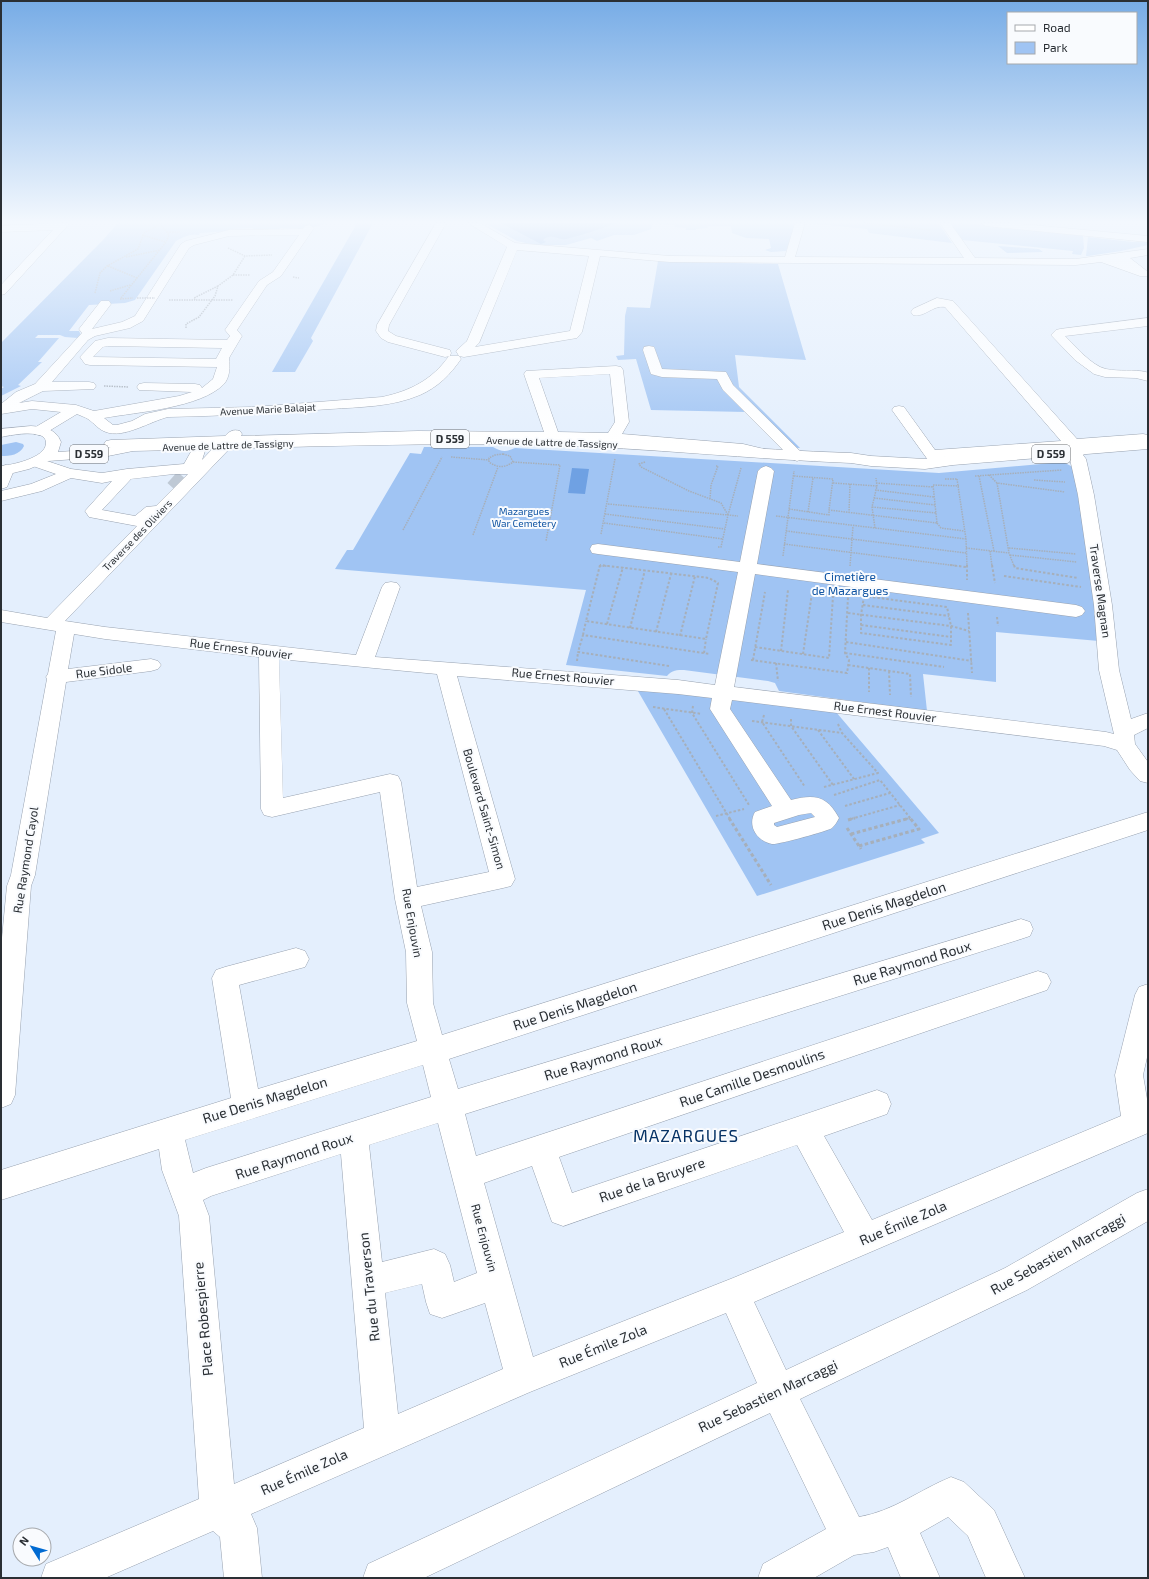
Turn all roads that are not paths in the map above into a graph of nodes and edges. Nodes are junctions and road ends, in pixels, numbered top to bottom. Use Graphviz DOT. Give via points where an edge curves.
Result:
graph roads {
  1 [pos="153,297"];
  2 [pos="254,297"];
  3 [pos="399,297"];
  4 [pos="492,297"];
  5 [pos="585,297"];
  6 [pos="104,304"];
  7 [pos="917,312"];
  8 [pos="1148,322"];
  9 [pos="90,334"];
  10 [pos="230,344"];
  11 [pos="93,350"];
  12 [pos="192,353"];
  13 [pos="456,354"];
  14 [pos="666,360"];
  15 [pos="695,361"];
  16 [pos="222,363"];
  17 [pos="721,375"];
  18 [pos="1148,377"];
  19 [pos="89,386"];
  20 [pos="40,387"];
  21 [pos="144,387"];
  22 [pos="210,389"];
  23 [pos="74,409"];
  24 [pos="2,410"];
  25 [pos="899,410"];
  26 [pos="253,411"];
  27 [pos="93,416"];
  28 [pos="39,431"];
  29 [pos="1,433"];
  30 [pos="550,439"];
  31 [pos="1148,440"];
  32 [pos="54,441"];
  33 [pos="227,442"];
  34 [pos="111,444"];
  35 [pos="1148,445"];
  36 [pos="200,446"];
  37 [pos="614,446"];
  38 [pos="133,447"];
  39 [pos="1075,449"];
  40 [pos="933,457"];
  41 [pos="851,458"];
  42 [pos="40,459"];
  43 [pos="953,460"];
  44 [pos="767,463"];
  45 [pos="796,463"];
  46 [pos="69,473"];
  47 [pos="127,474"];
  48 [pos="3,475"];
  49 [pos="173,488"];
  50 [pos="1,496"];
  51 [pos="600,542"];
  52 [pos="747,568"];
  53 [pos="391,587"];
  54 [pos="1076,611"];
  55 [pos="1,616"];
  56 [pos="58,626"];
  57 [pos="269,652"];
  58 [pos="363,662"];
  59 [pos="151,665"];
  60 [pos="445,668"];
  61 [pos="56,677"];
  62 [pos="722,692"];
  63 [pos="1148,720"];
  64 [pos="1124,738"];
  65 [pos="1148,775"];
  66 [pos="786,810"];
  67 [pos="1147,822"];
  68 [pos="10,888"];
  69 [pos="408,899"];
  70 [pos="1021,929"];
  71 [pos="296,959"];
  72 [pos="1038,982"];
  73 [pos="1148,995"];
  74 [pos="432,1050"];
  75 [pos="1,1094"];
  76 [pos="877,1104"];
  77 [pos="247,1106"];
  78 [pos="447,1106"];
  79 [pos="1142,1121"];
  80 [pos="804,1130"];
  81 [pos="168,1132"];
  82 [pos="354,1137"];
  83 [pos="541,1148"];
  84 [pos="466,1174"];
  85 [pos="1,1185"];
  86 [pos="186,1193"];
  87 [pos="1148,1204"];
  88 [pos="865,1239"];
  89 [pos="368,1282"];
  90 [pos="496,1283"];
  91 [pos="734,1294"];
  92 [pos="522,1378"];
  93 [pos="778,1391"];
  94 [pos="383,1438"];
  95 [pos="218,1510"];
  96 [pos="897,1525"];
  97 [pos="848,1537"];
  98 [pos="60,1578"];
  99 [pos="243,1578"];
  100 [pos="382,1578"];
  101 [pos="777,1578"];
  102 [pos="921,1578"];
  103 [pos="1006,1578"];
  1 -- 9 [label="street" via="139,318 126,325"];
  2 -- 10 [label="street" via="231,330 236,336"];
  3 -- 13 [label="street" via="382,331 392,339"];
  4 -- 13 [label="street, Avenue Marie Balajat" via="473,343"];
  5 -- 13 [label="street" via="576,332 573,335"];
  6 -- 9 [label="street" via="85,329"];
  7 -- 39 [label="street, Traverse Magnan" via="937,302 949,304"];
  8 -- 18 [label="street" via="1057,335 1099,372 1133,372"];
  9 -- 20 [label="street" via="84,337"];
  10 -- 11 [label="street" via="108,342 99,344"];
  10 -- 16 [label="street"];
  11 -- 12 [label="street"];
  11 -- 16 [label="street" via="86,357 90,361"];
  13 -- 26 [label="street, Avenue Marie Balajat" via="451,365 435,381 397,399"];
  14 -- 17 [label="street" via="651,355 656,371 662,373"];
  15 -- 17 [label="street" via="715,364"];
  16 -- 22 [label="street" via="224,368 219,381"];
  17 -- 45 [label="street" via="728,387"];
  19 -- 20 [label="street"];
  20 -- 24 [label="street" via="21,395"];
  21 -- 22 [label="street"];
  22 -- 27 [label="street" via="195,397"];
  23 -- 24 [label="street, Avenue Marie Balajat" via="32,405"];
  23 -- 27 [label="street, Avenue Marie Balajat"];
  23 -- 28 [label="street"];
  25 -- 40 [label="street"];
  26 -- 27 [label="street, Avenue Marie Balajat" via="168,413 117,429 109,429"];
  26 -- 33 [label="street, Traverse des Oliviers"];
  28 -- 29 [label="street"];
  28 -- 32 [label="street" via="52,436"];
  30 -- 33 [label="street, Avenue de Lattre de Tassigny / D 559"];
  30 -- 37 [label="street, Avenue de Lattre de Tassigny / D 559"];
  30 -- 37 [label="street" via="552,432 531,374 616,370 622,422"];
  31 -- 39 [label="street" via="1143,438"];
  32 -- 34 [label="street, Avenue de Lattre de Tassigny / D 559"];
  32 -- 42 [label="street" via="51,451"];
  33 -- 34 [label="street"];
  33 -- 36 [label="street, Avenue de Lattre de Tassigny / D 559"];
  33 -- 56 [label="street, Traverse des Oliviers"];
  34 -- 38 [label="street, Avenue de Lattre de Tassigny / D 559"];
  35 -- 39 [label="street, Avenue de Lattre de Tassigny / D 559"];
  36 -- 38 [label="street, Avenue de Lattre de Tassigny / D 559"];
  36 -- 47 [label="street" via="190,468"];
  37 -- 44 [label="street, Avenue de Lattre de Tassigny / D 559"];
  38 -- 42 [label="street, Avenue de Lattre de Tassigny / D 559" via="103,453"];
  39 -- 40 [label="street" via="940,453"];
  39 -- 43 [label="street, Avenue de Lattre de Tassigny / D 559"];
  39 -- 64 [label="street, Traverse Magnan" via="1078,459 1075,487 1103,606 1109,670"];
  40 -- 41 [label="street, Avenue de Lattre de Tassigny / D 559" via="873,455"];
  40 -- 43 [label="street, Avenue de Lattre de Tassigny / D 559"];
  41 -- 43 [label="street, Avenue de Lattre de Tassigny / D 559" via="925,464"];
  41 -- 45 [label="street, Avenue de Lattre de Tassigny / D 559"];
  42 -- 46 [label="street"];
  42 -- 48 [label="street, Avenue de Lattre de Tassigny"];
  44 -- 45 [label="street, Avenue de Lattre de Tassigny / D 559"];
  44 -- 52 [label="street"];
  46 -- 47 [label="street" via="102,478"];
  46 -- 50 [label="street" via="37,488"];
  47 -- 49 [label="street" via="93,511 95,514 137,521 144,518"];
  51 -- 52 [label="street"];
  52 -- 54 [label="street"];
  52 -- 62 [label="street"];
  53 -- 58 [label="street"];
  55 -- 56 [label="street, Rue Ernest Rouvier"];
  56 -- 57 [label="street, Rue Ernest Rouvier"];
  56 -- 61 [label="street, Rue Raymond Cayol"];
  57 -- 58 [label="street, Rue Ernest Rouvier"];
  57 -- 69 [label="street, Rue Enjouvin" via="272,809 390,782"];
  58 -- 60 [label="street, Rue Ernest Rouvier"];
  59 -- 61 [label="street, Rue Sidole"];
  60 -- 62 [label="street, Rue Ernest Rouvier"];
  60 -- 69 [label="street, Boulevard Saint-Simon" via="503,879"];
  61 -- 68 [label="street, Rue Raymond Cayol" via="22,875"];
  62 -- 64 [label="street, Rue Ernest Rouvier" via="1106,739"];
  62 -- 66 [label="street" via="720,709"];
  63 -- 64 [label="street"];
  64 -- 65 [label="street" via="1138,765"];
  66 -- 66 [label="street" via="809,805 830,803 824,811 828,818 822,823 774,836 766,832 762,825 763,818"];
  67 -- 74 [label="street, Rue Denis Magdelon" via="455,1045"];
  68 -- 75 [label="street, Rue Raymond Cayol"];
  69 -- 74 [label="street, Rue Enjouvin" via="419,952 420,1003"];
  70 -- 78 [label="street, Rue Raymond Roux"];
  71 -- 77 [label="street" via="225,978"];
  72 -- 83 [label="street, Rue Camille Desmoulins"];
  73 -- 79 [label="street" via="1129,1074"];
  74 -- 77 [label="street, Rue Denis Magdelon"];
  74 -- 78 [label="street, Rue Enjouvin"];
  76 -- 80 [label="street, Rue de la Bruyere"];
  77 -- 81 [label="street, Rue Denis Magdelon"];
  78 -- 82 [label="street, Rue Raymond Roux"];
  78 -- 84 [label="street, Rue Enjouvin"];
  79 -- 88 [label="street, Rue Émile Zola"];
  80 -- 83 [label="street, Rue de la Bruyere" via="563,1210"];
  80 -- 88 [label="street"];
  81 -- 85 [label="street, Rue Denis Magdelon"];
  81 -- 86 [label="street, Place Robespierre" via="177,1170"];
  82 -- 86 [label="street, Rue Raymond Roux" via="206,1184"];
  82 -- 89 [label="street, Rue du Traverson"];
  83 -- 84 [label="street, Rue Camille Desmoulins"];
  84 -- 90 [label="street, Rue Enjouvin"];
  86 -- 95 [label="street, Place Robespierre" via="194,1216"];
  87 -- 93 [label="street, Rue Sebastien Marcaggi" via="1016,1279"];
  88 -- 91 [label="street, Rue Émile Zola"];
  89 -- 90 [label="street" via="434,1265 442,1302"];
  89 -- 94 [label="street, Rue du Traverson"];
  90 -- 92 [label="street, Rue Enjouvin"];
  91 -- 92 [label="street, Rue Émile Zola"];
  91 -- 93 [label="street"];
  92 -- 94 [label="street, Rue Émile Zola"];
  93 -- 97 [label="street"];
  93 -- 100 [label="street, Rue Sebastien Marcaggi"];
  94 -- 95 [label="street, Rue Émile Zola"];
  95 -- 98 [label="street, Rue Émile Zola"];
  95 -- 99 [label="street" via="238,1528"];
  96 -- 97 [label="street" via="874,1533"];
  96 -- 102 [label="street"];
  96 -- 103 [label="street" via="951,1495 981,1523"];
  97 -- 101 [label="street"];
}
